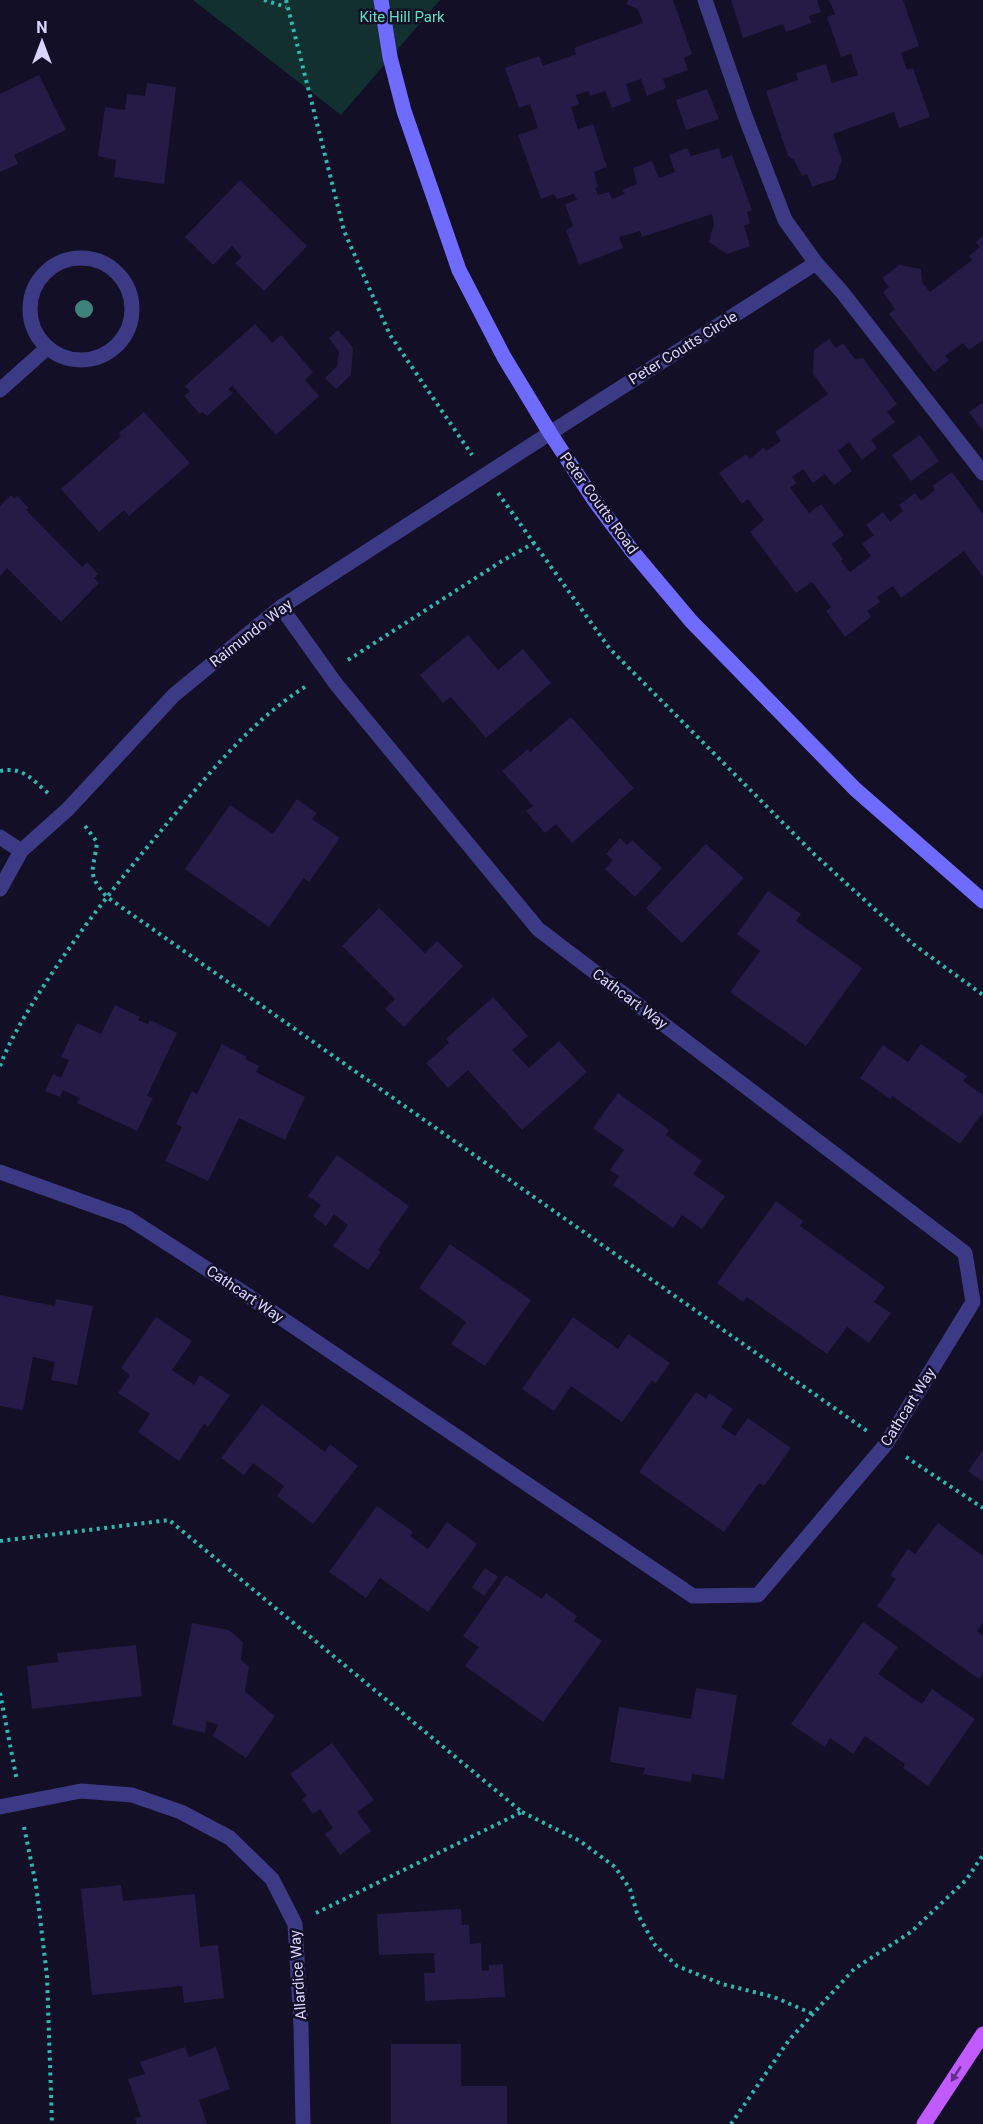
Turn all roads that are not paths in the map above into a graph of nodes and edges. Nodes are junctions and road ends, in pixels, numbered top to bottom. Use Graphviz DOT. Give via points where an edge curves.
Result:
graph roads {
  1 [pos="381,0"];
  2 [pos="705,0"];
  3 [pos="816,264"];
  4 [pos="47,348"];
  5 [pos="0,390"];
  6 [pos="550,433"];
  7 [pos="983,472"];
  8 [pos="281,607"];
  9 [pos="0,837"];
  10 [pos="21,851"];
  11 [pos="0,889"];
  12 [pos="983,901"];
  13 [pos="0,1172"];
  14 [pos="0,1807"];
  15 [pos="983,2034"];
  16 [pos="303,2124"];
  17 [pos="924,2124"];
  1 -- 6 [label="street, Peter Coutts Road" via="404,111 459,270 504,357"];
  2 -- 3 [label="street" via="785,220"];
  3 -- 6 [label="street, Peter Coutts Circle"];
  3 -- 7 [label="street"];
  4 -- 4 [label="street" via="71,360 88,360 120,343 133,311 122,277 96,260 77,257 45,272 30,300 29,318"];
  4 -- 5 [label="street"];
  6 -- 8 [label="street, Raimundo Way"];
  6 -- 12 [label="street, Peter Coutts Road" via="594,500 691,621 855,789"];
  8 -- 10 [label="street, Raimundo Way" via="174,695 68,809"];
  8 -- 13 [label="street, Cathcart Way" via="329,673 538,930 965,1253 973,1302 886,1444 758,1595 693,1596 128,1218"];
  9 -- 10 [label="street"];
  10 -- 11 [label="street, Raimundo Way"];
  14 -- 16 [label="street, Allardice Way" via="81,1791 132,1795 181,1812 230,1838 272,1879 295,1924"];
  15 -- 17 [label="main road, one-way"];
}
